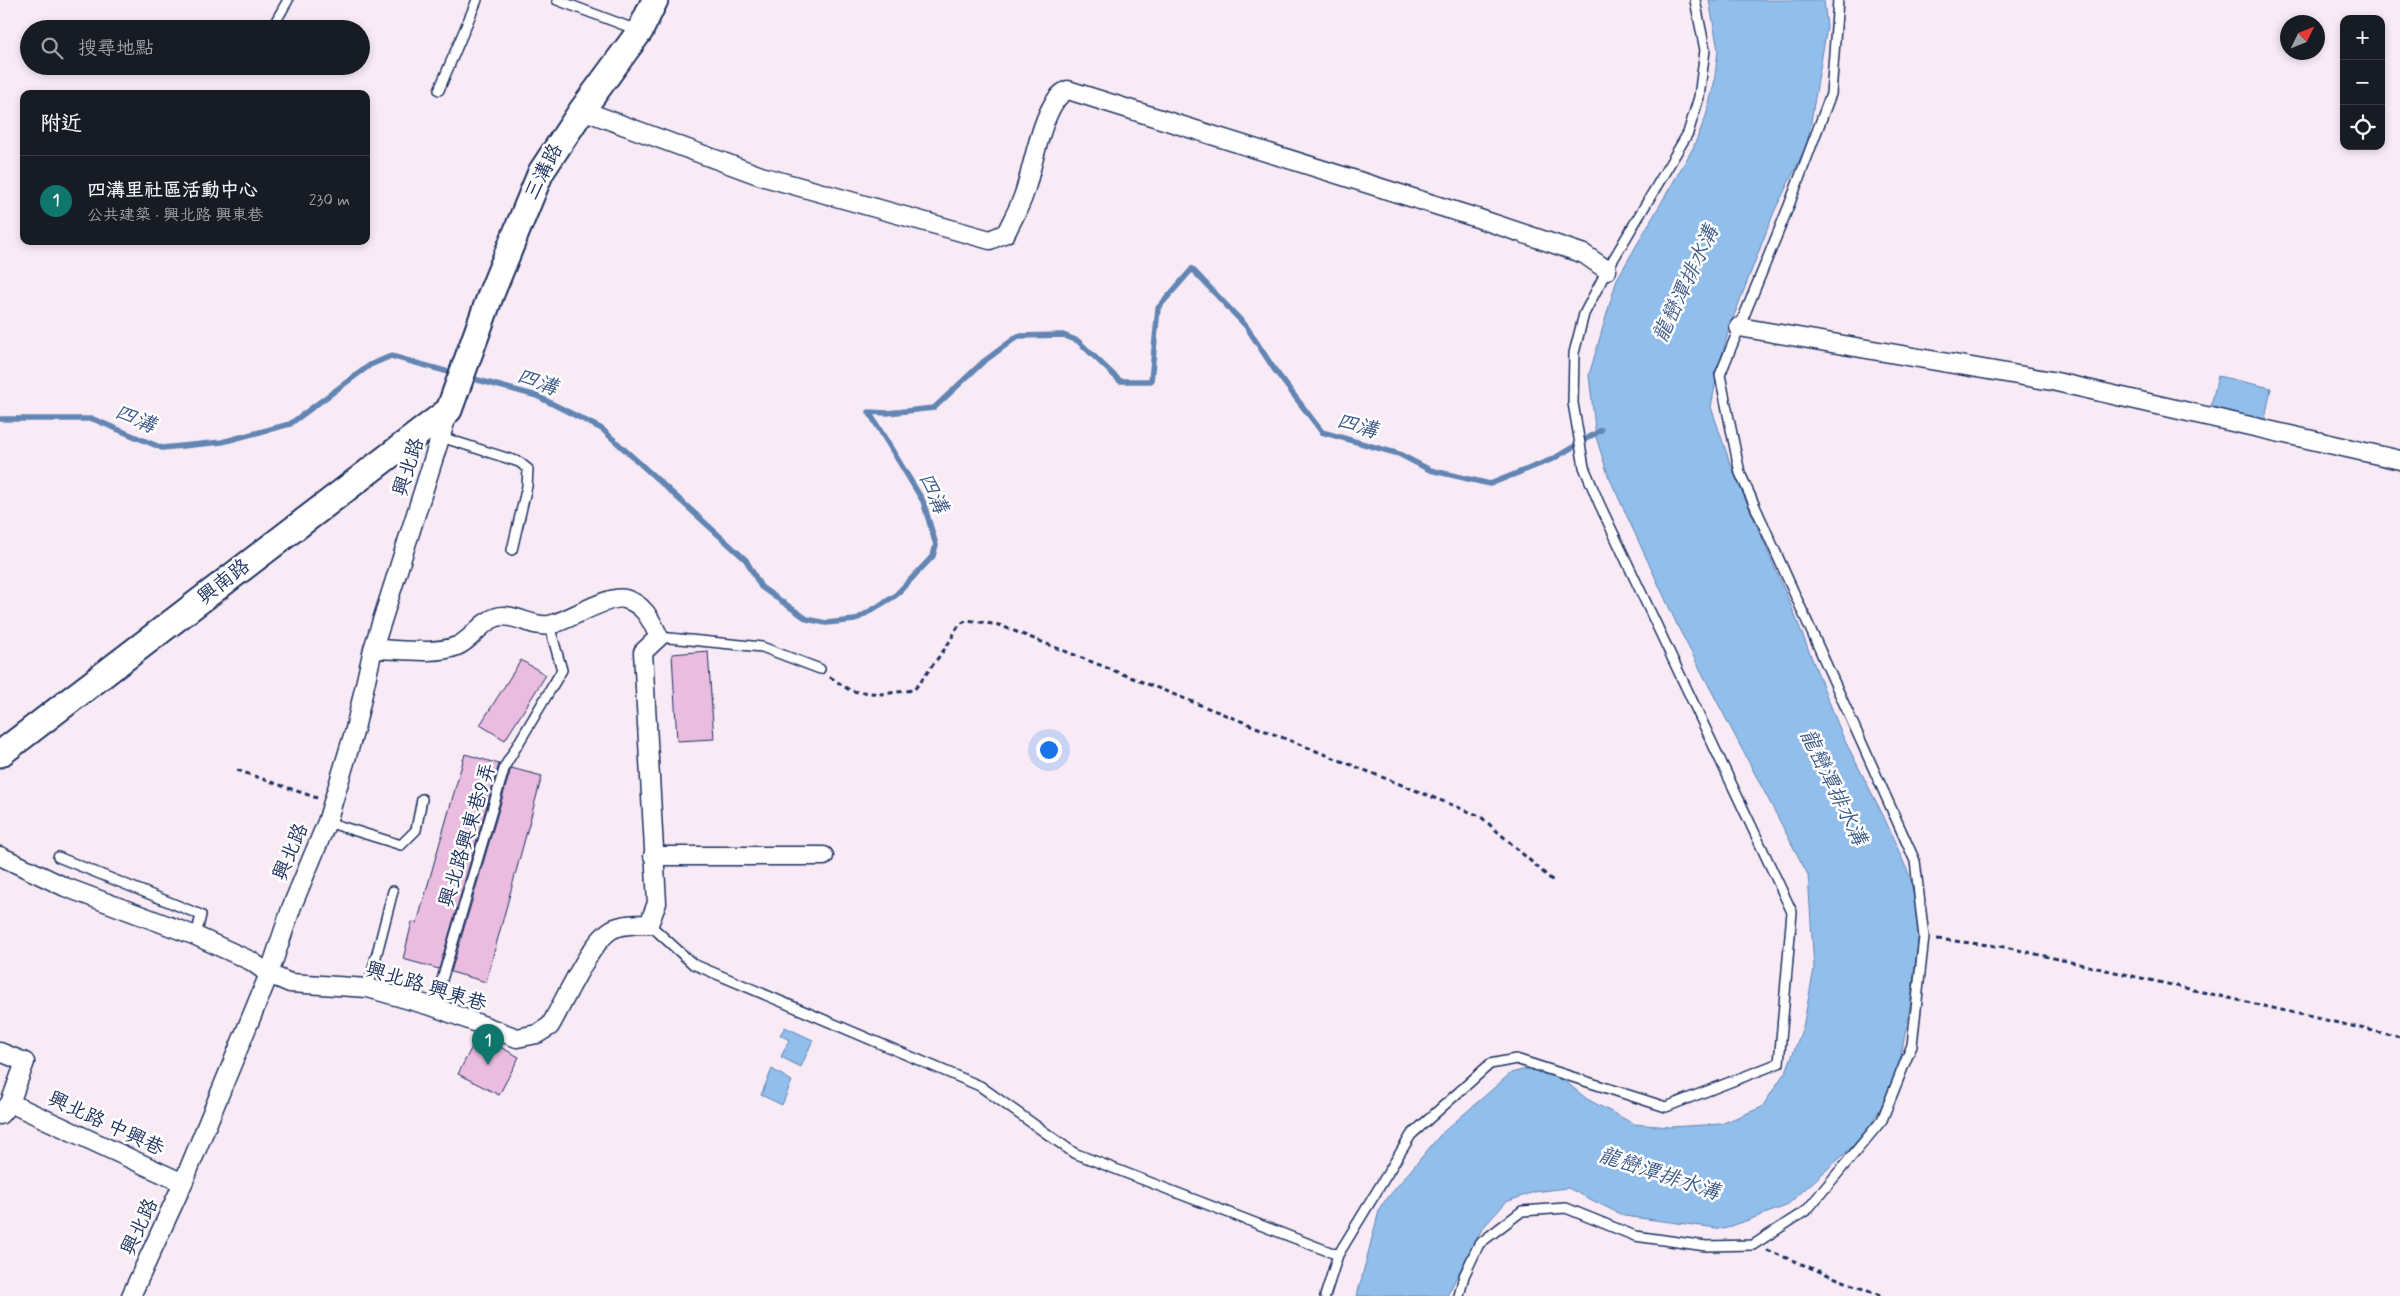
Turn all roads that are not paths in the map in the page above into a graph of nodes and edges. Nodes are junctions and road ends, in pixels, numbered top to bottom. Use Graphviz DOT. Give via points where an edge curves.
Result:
graph roads {
  1 [pos="288,0"];
  2 [pos="477,0"];
  3 [pos="556,0"];
  4 [pos="655,0"];
  5 [pos="1695,0"];
  6 [pos="1838,0"];
  7 [pos="277,20"];
  8 [pos="640,31"];
  9 [pos="439,90"];
  10 [pos="582,110"];
  11 [pos="1607,270"];
  12 [pos="1739,328"];
  13 [pos="452,400"];
  14 [pos="441,437"];
  15 [pos="2400,460"];
  16 [pos="512,550"];
  17 [pos="549,626"];
  18 [pos="660,636"];
  19 [pos="373,649"];
  20 [pos="820,669"];
  21 [pos="0,754"];
  22 [pos="422,798"];
  23 [pos="326,822"];
  24 [pos="0,856"];
  25 [pos="653,856"];
  26 [pos="824,856"];
  27 [pos="58,857"];
  28 [pos="393,891"];
  29 [pos="649,924"];
  30 [pos="196,936"];
  31 [pos="269,974"];
  32 [pos="368,988"];
  33 [pos="434,1007"];
  34 [pos="0,1052"];
  35 [pos="5,1109"];
  36 [pos="184,1183"];
  37 [pos="1338,1255"];
  38 [pos="131,1296"];
  39 [pos="1325,1296"];
  40 [pos="1459,1296"];
  1 -- 7 [label="lane"];
  2 -- 9 [label="lane"];
  3 -- 8 [label="lane"];
  4 -- 8 [label="street, 三溝路"];
  5 -- 11 [label="lane" via="1706,50 1699,97 1688,133"];
  6 -- 12 [label="lane" via="1831,94"];
  8 -- 10 [label="street, 三溝路"];
  10 -- 11 [label="street" via="761,176 990,240 1006,233 1024,195 1051,108 1060,93 1068,90 1486,221 1584,254"];
  10 -- 13 [label="street, 三溝路" via="540,172"];
  11 -- 37 [label="lane" via="1584,314 1574,353 1573,403 1584,467 1792,912 1779,1063 1666,1107 1516,1059 1490,1064 1411,1135"];
  12 -- 15 [label="street" via="2052,381"];
  12 -- 40 [label="lane" via="1720,375 1740,473 1915,860 1924,938 1912,1045 1882,1120 1807,1210 1753,1245 1706,1246 1635,1236 1566,1208 1522,1211 1479,1244 1464,1276"];
  13 -- 14 [label="street, 興北路"];
  13 -- 21 [label="street, 興南路"];
  14 -- 16 [label="lane" via="519,462 528,470 528,486"];
  14 -- 19 [label="street, 興北路"];
  17 -- 18 [label="street" via="623,598 640,606"];
  17 -- 19 [label="street" via="498,616 458,646 444,650"];
  17 -- 33 [label="lane, 興北路興東巷9弄" via="562,670 505,766"];
  18 -- 20 [label="lane" via="762,647"];
  18 -- 25 [label="street" via="643,652"];
  19 -- 23 [label="street, 興北路" via="355,729"];
  22 -- 23 [label="lane" via="416,830 401,845"];
  23 -- 31 [label="street, 興北路"];
  24 -- 30 [label="street, 興北路 興東巷" via="65,887"];
  25 -- 26 [label="street"];
  25 -- 29 [label="street" via="657,904"];
  27 -- 30 [label="lane" via="201,915"];
  28 -- 32 [label="lane"];
  29 -- 33 [label="street, 興北路 興東巷" via="612,930 597,943 550,1026 537,1034 517,1038"];
  29 -- 37 [label="lane" via="693,964 980,1086 1074,1153"];
  30 -- 31 [label="street, 興北路 興東巷" via="251,961"];
  31 -- 32 [label="street, 興北路 興東巷" via="290,983"];
  31 -- 36 [label="street, 興北路"];
  32 -- 33 [label="street, 興北路 興東巷"];
  34 -- 35 [label="street, 興北路 中興巷" via="25,1062"];
  35 -- 36 [label="street, 興北路 中興巷"];
  36 -- 38 [label="street, 興北路"];
  37 -- 39 [label="lane"];
}
